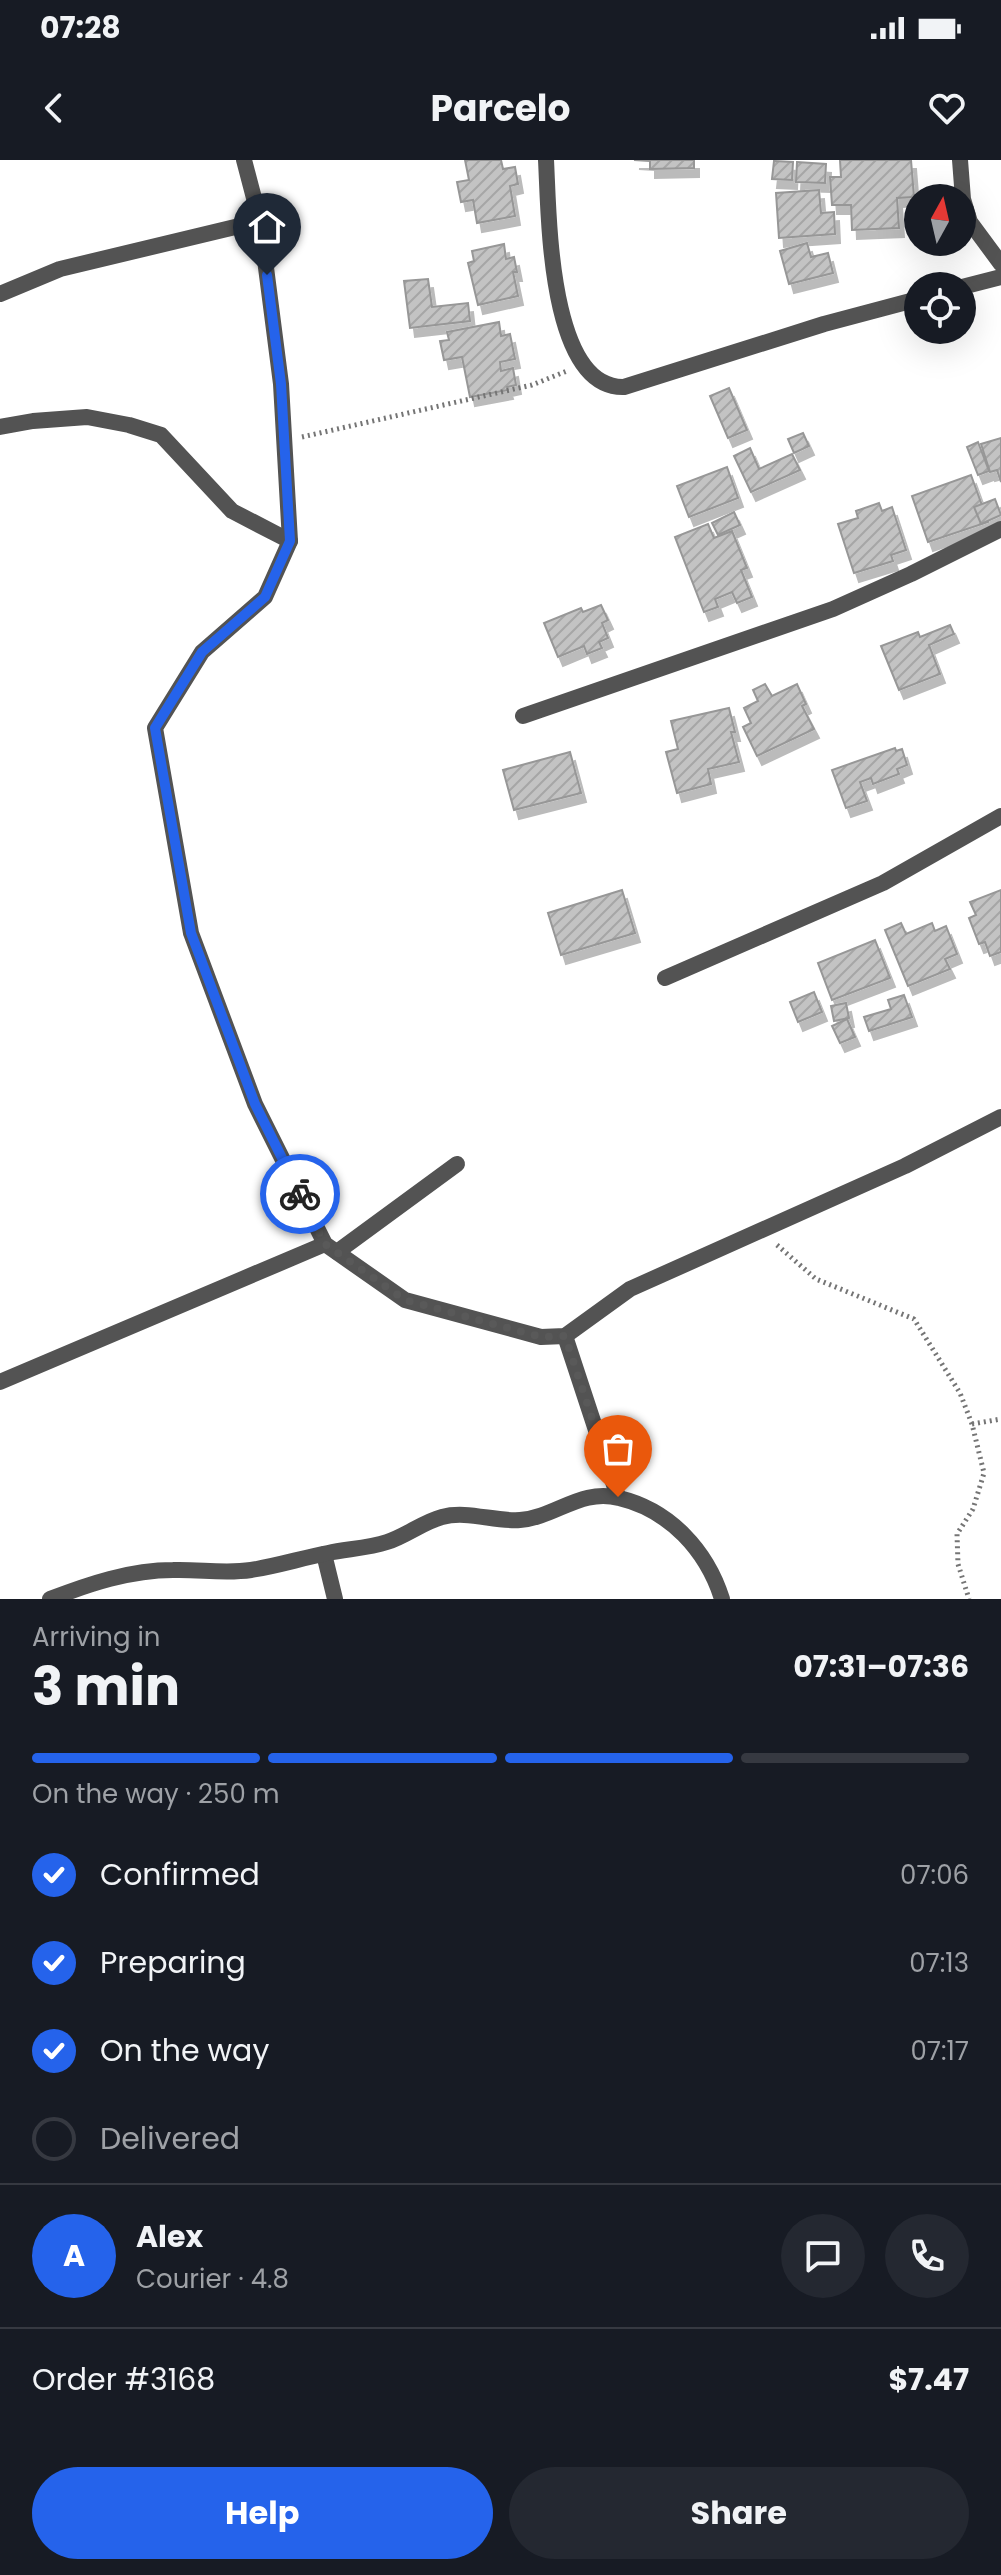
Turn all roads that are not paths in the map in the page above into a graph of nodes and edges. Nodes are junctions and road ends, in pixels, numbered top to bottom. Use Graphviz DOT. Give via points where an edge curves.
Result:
graph roads {
  1 [pos="244,160"];
  2 [pos="546,160"];
  3 [pos="960,160"];
  4 [pos="260,221"];
  5 [pos="1001,264"];
  6 [pos="1001,277"];
  7 [pos="976,283"];
  8 [pos="0,294"];
  9 [pos="904,303"];
  10 [pos="0,427"];
  11 [pos="1001,529"];
  12 [pos="290,541"];
  13 [pos="523,716"];
  14 [pos="1001,816"];
  15 [pos="665,978"];
  16 [pos="1001,1117"];
  17 [pos="457,1164"];
  18 [pos="331,1248"];
  19 [pos="565,1336"];
  20 [pos="0,1382"];
  21 [pos="618,1497"];
  22 [pos="324,1554"];
  23 [pos="50,1599"];
  24 [pos="335,1599"];
  25 [pos="722,1599"];
  1 -- 4 [label="street"];
  2 -- 9 [label="street" via="558,307 582,363 610,388"];
  3 -- 5 [label="street" via="970,222"];
  4 -- 8 [label="street" via="60,269"];
  4 -- 12 [label="street" via="281,384"];
  6 -- 7 [label="street"];
  10 -- 12 [label="street" via="87,417 161,435 232,511"];
  11 -- 13 [label="street" via="833,609"];
  12 -- 18 [label="street" via="265,597 202,652 155,728 191,933 255,1104"];
  14 -- 15 [label="street" via="883,883"];
  16 -- 19 [label="street" via="905,1166 630,1289"];
  17 -- 18 [label="street"];
  18 -- 19 [label="street" via="405,1300 541,1337"];
  18 -- 20 [label="street"];
  19 -- 21 [label="street"];
  21 -- 22 [label="street" via="584,1497 518,1520 442,1517 388,1542"];
  21 -- 25 [label="street" via="670,1522 701,1552"];
  22 -- 23 [label="street" via="242,1571 140,1573"];
  22 -- 24 [label="street"];
}
